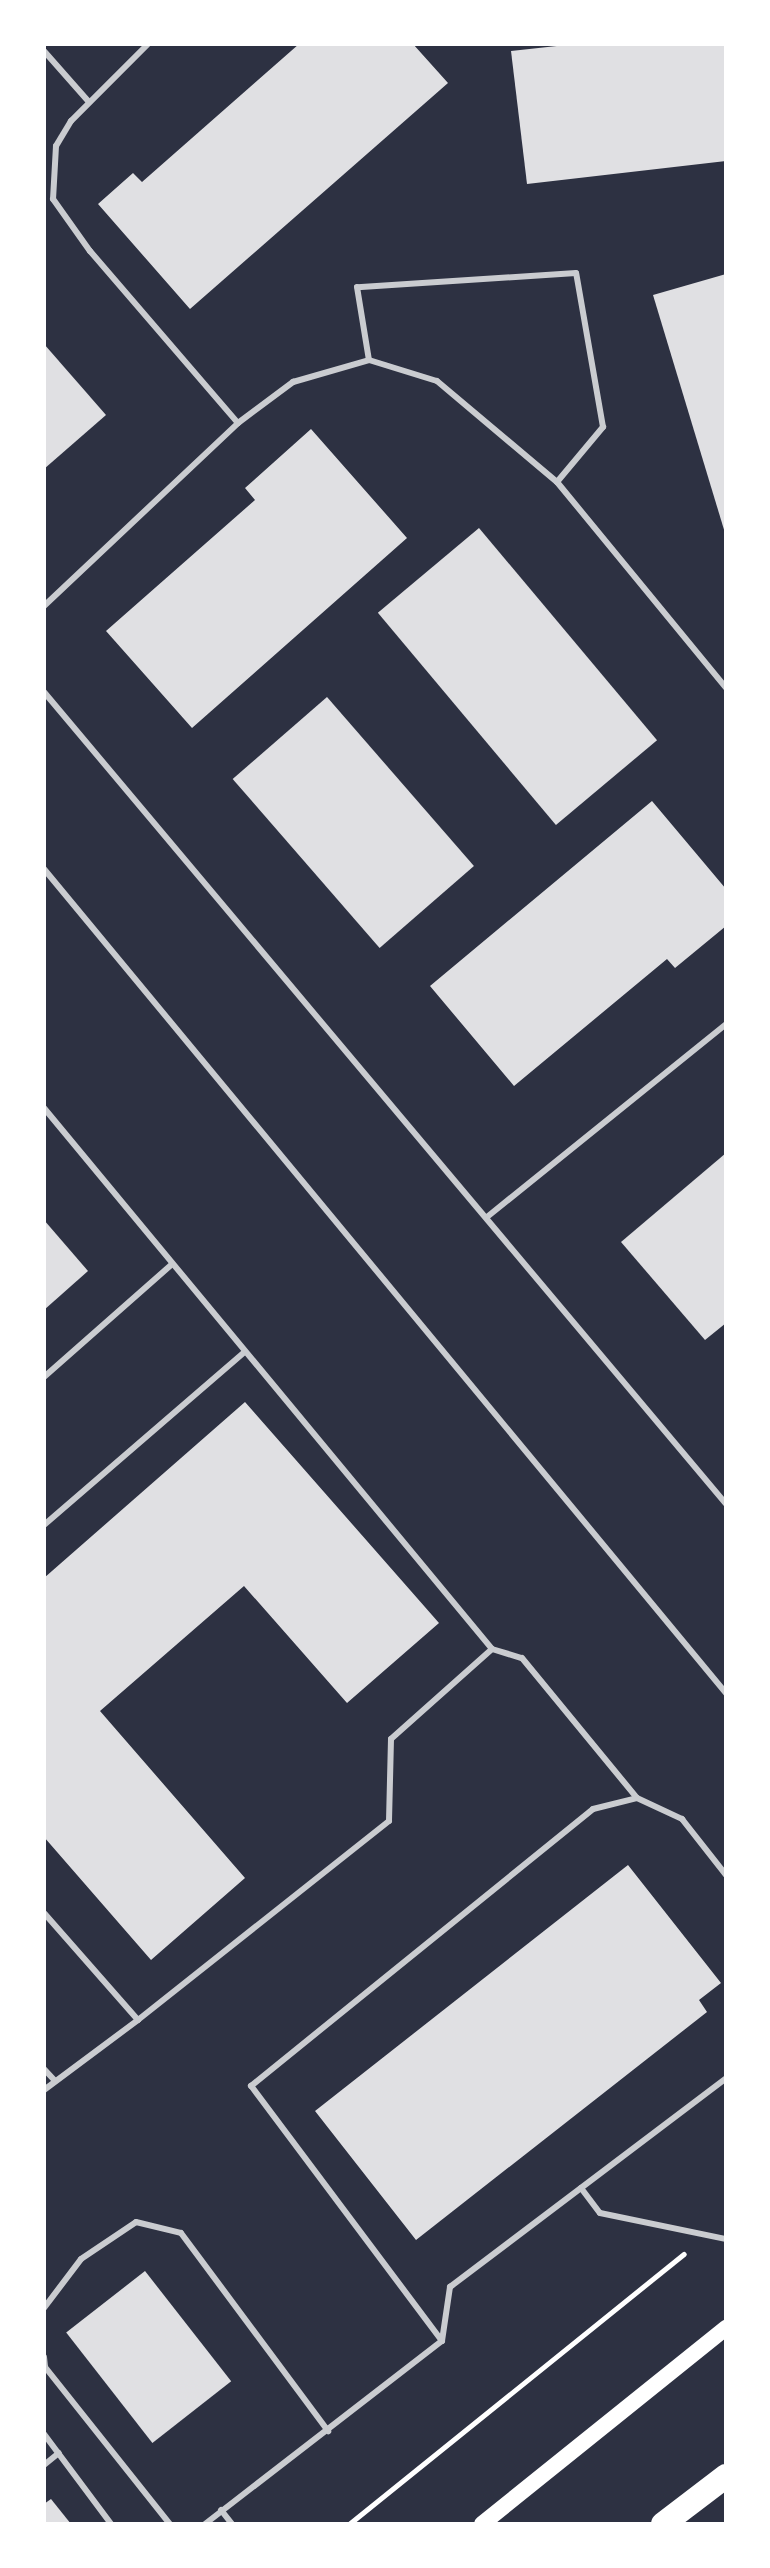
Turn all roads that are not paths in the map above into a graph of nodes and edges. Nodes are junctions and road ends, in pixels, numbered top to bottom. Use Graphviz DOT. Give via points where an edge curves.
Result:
graph roads {
  1 [pos="148,44"];
  2 [pos="44,51"];
  3 [pos="89,102"];
  4 [pos="369,360"];
  5 [pos="238,423"];
  6 [pos="557,482"];
  7 [pos="44,606"];
  8 [pos="726,688"];
  9 [pos="44,692"];
  10 [pos="44,869"];
  11 [pos="726,1024"];
  12 [pos="44,1108"];
  13 [pos="487,1217"];
  14 [pos="171,1265"];
  15 [pos="243,1353"];
  16 [pos="44,1377"];
  17 [pos="726,1504"];
  18 [pos="44,1525"];
  19 [pos="492,1649"];
  20 [pos="726,1693"];
  21 [pos="637,1798"];
  22 [pos="726,1875"];
  23 [pos="44,1913"];
  24 [pos="138,2020"];
  25 [pos="44,2069"];
  26 [pos="726,2078"];
  27 [pos="55,2081"];
  28 [pos="44,2090"];
  29 [pos="581,2188"];
  30 [pos="726,2239"];
  31 [pos="44,2308"];
  32 [pos="726,2328"];
  33 [pos="442,2341"];
  34 [pos="44,2357"];
  35 [pos="328,2431"];
  36 [pos="44,2434"];
  37 [pos="59,2453"];
  38 [pos="44,2465"];
  39 [pos="726,2476"];
  40 [pos="221,2510"];
  41 [pos="111,2524"];
  42 [pos="170,2524"];
  43 [pos="205,2524"];
  44 [pos="232,2524"];
  45 [pos="482,2524"];
  46 [pos="663,2524"];
  1 -- 3 [label="lane"];
  2 -- 3 [label="lane"];
  3 -- 5 [label="lane" via="56,146 53,199 90,251"];
  4 -- 5 [label="lane" via="293,382"];
  4 -- 6 [label="lane" via="437,381"];
  4 -- 6 [label="lane" via="357,287 576,273 603,427"];
  5 -- 7 [label="lane"];
  6 -- 8 [label="lane"];
  9 -- 13 [label="lane"];
  10 -- 20 [label="lane"];
  11 -- 13 [label="lane"];
  12 -- 14 [label="lane"];
  13 -- 17 [label="lane"];
  14 -- 15 [label="lane"];
  14 -- 16 [label="lane"];
  15 -- 18 [label="lane"];
  15 -- 19 [label="lane"];
  19 -- 21 [label="lane" via="522,1658"];
  19 -- 24 [label="lane" via="391,1739 389,1821"];
  21 -- 22 [label="lane" via="682,1819"];
  21 -- 33 [label="lane" via="593,1809 251,2086"];
  23 -- 24 [label="lane"];
  24 -- 27 [label="lane"];
  25 -- 27 [label="lane"];
  26 -- 29 [label="lane"];
  27 -- 28 [label="lane"];
  29 -- 30 [label="lane" via="600,2213"];
  29 -- 33 [label="lane" via="450,2287"];
  31 -- 35 [label="lane" via="81,2259 136,2222 181,2233"];
  32 -- 45 [label="main road"];
  33 -- 35 [label="lane"];
  34 -- 42 [label="lane" via="45,2367"];
  35 -- 40 [label="lane"];
  36 -- 37 [label="lane"];
  37 -- 38 [label="lane"];
  37 -- 41 [label="lane"];
  39 -- 46 [label="highway"];
  40 -- 43 [label="lane"];
  40 -- 44 [label="lane"];
}
